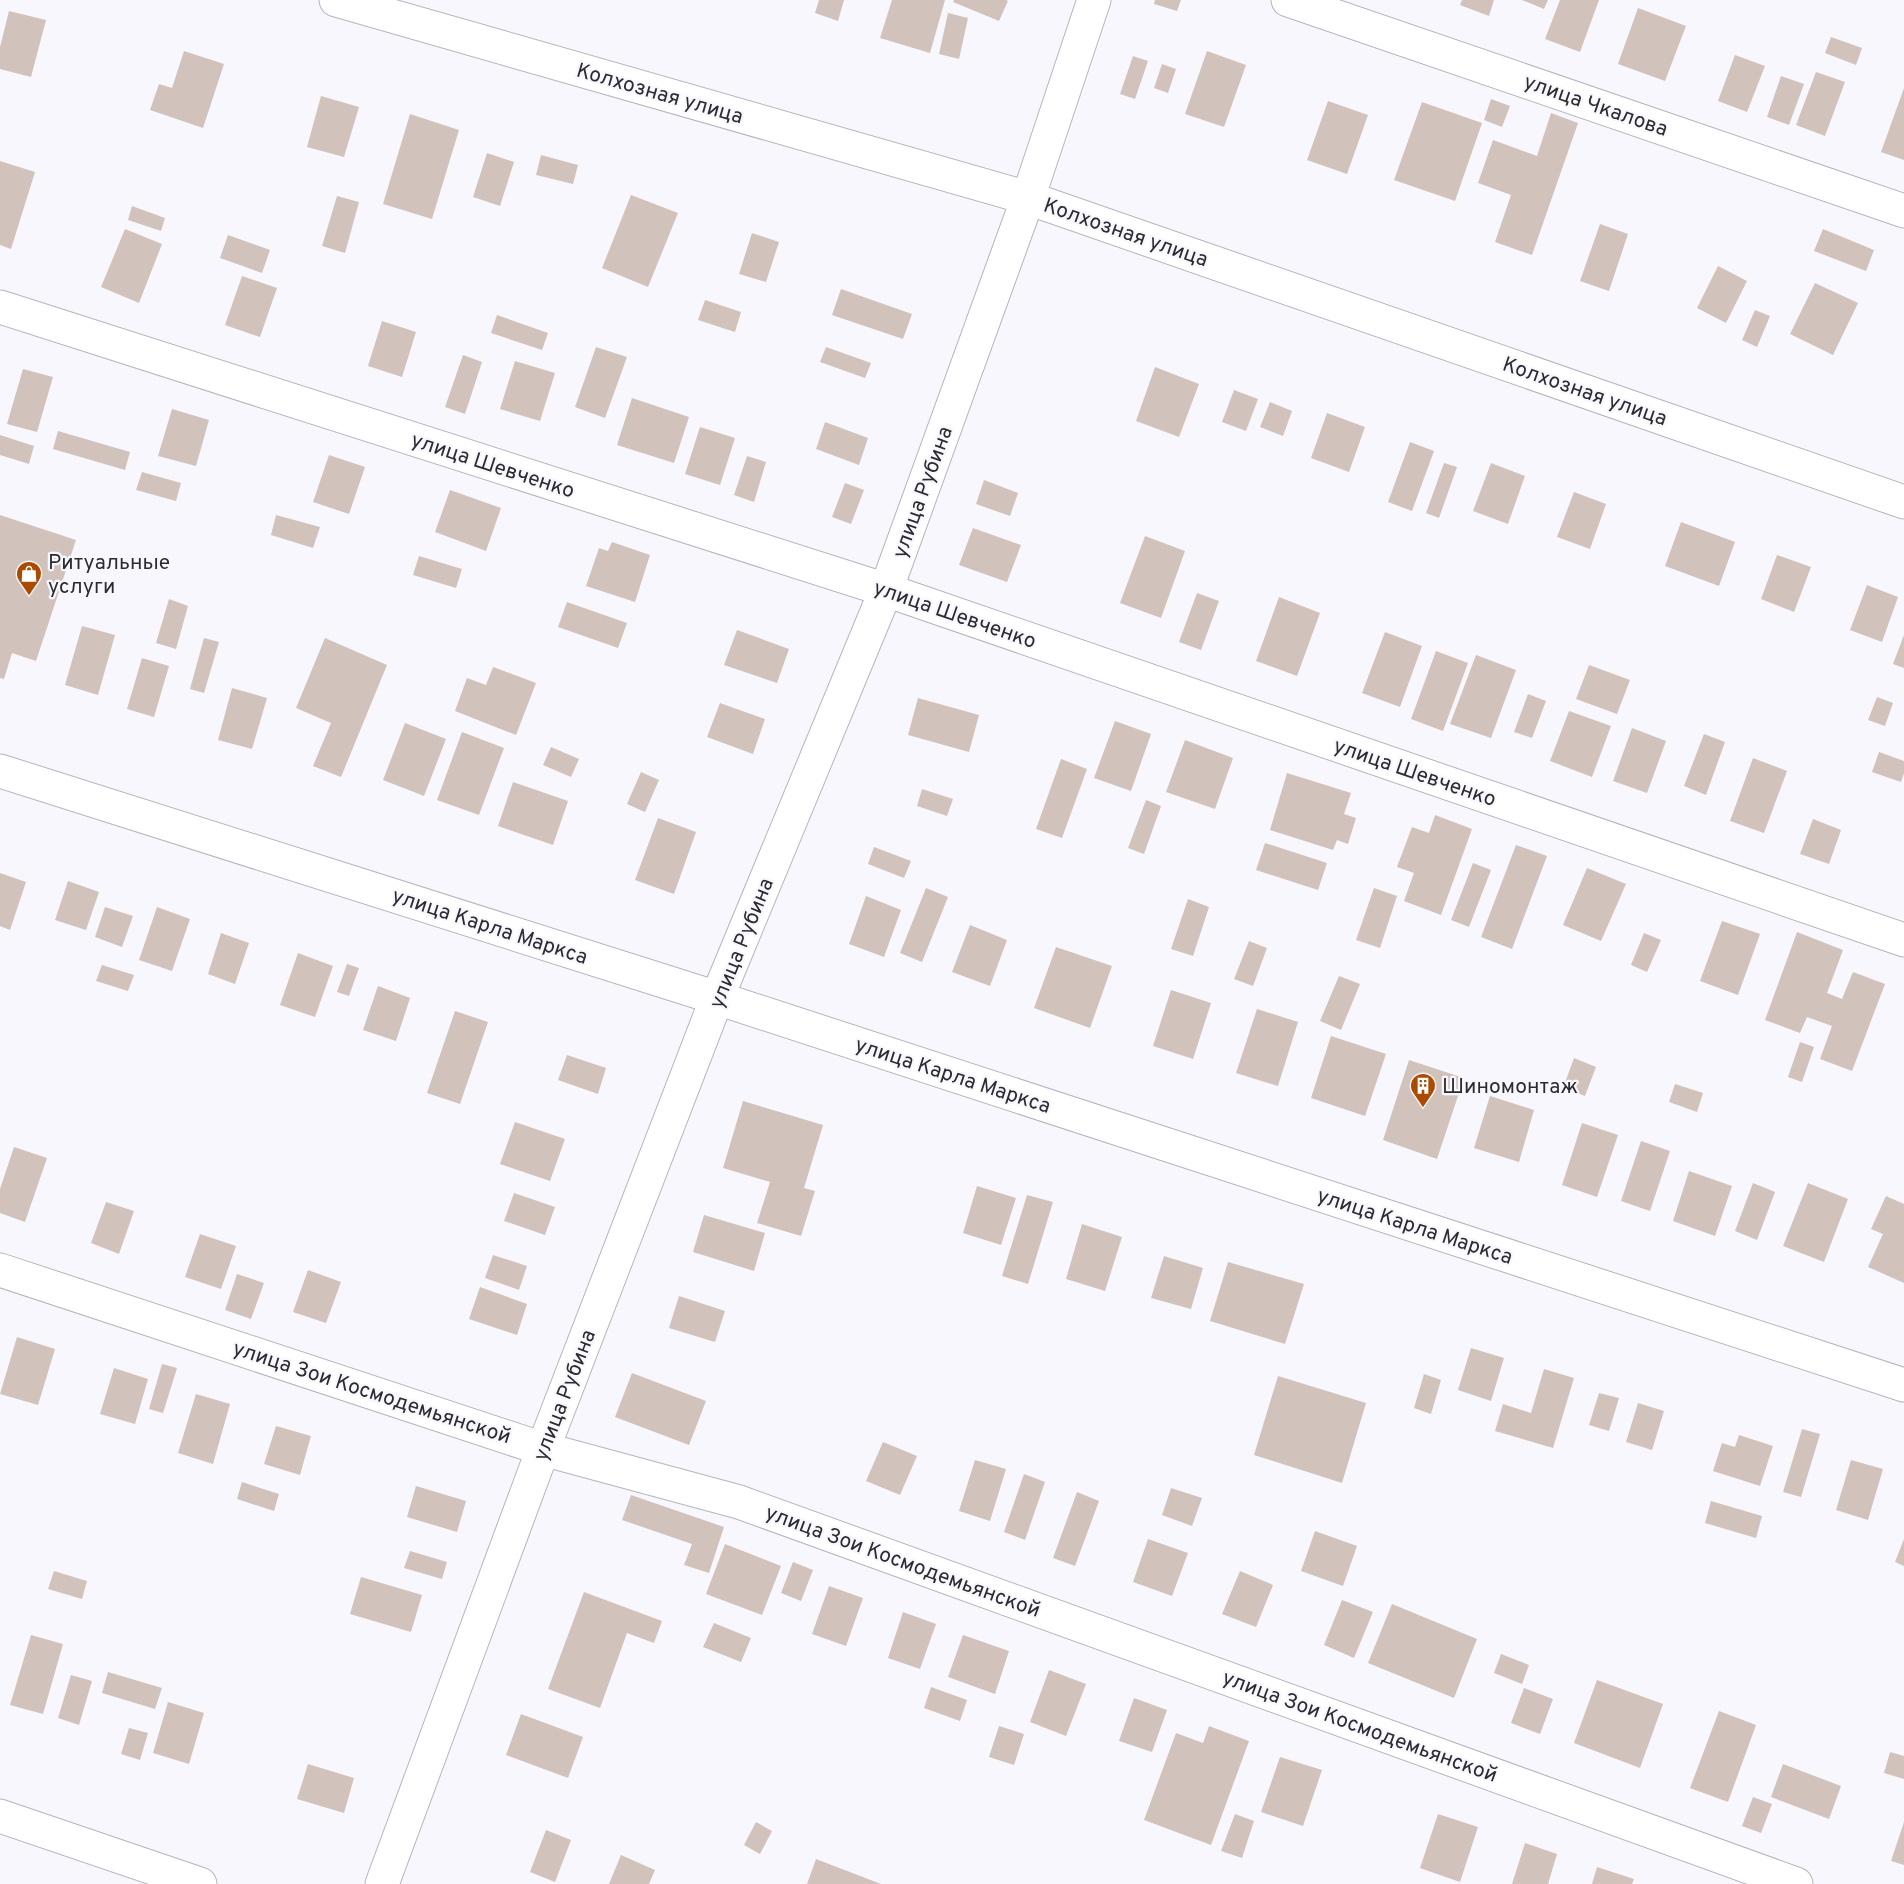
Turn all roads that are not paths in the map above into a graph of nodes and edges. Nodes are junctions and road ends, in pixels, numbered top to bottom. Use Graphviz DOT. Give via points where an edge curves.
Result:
graph roads {
  1 [pos="336,0"];
  2 [pos="1095,0"];
  3 [pos="1288,0"];
  4 [pos="1028,198"];
  5 [pos="1904,211"];
  6 [pos="0,307"];
  7 [pos="1904,502"];
  8 [pos="886,591"];
  9 [pos="0,771"];
  10 [pos="1904,940"];
  11 [pos="717,998"];
  12 [pos="0,1270"];
  13 [pos="1904,1385"];
  14 [pos="543,1449"];
  15 [pos="0,1816"];
  16 [pos="200,1884"];
  17 [pos="382,1884"];
  18 [pos="1796,1884"];
  1 -- 4 [label="street, Колхозная улица"];
  2 -- 4 [label="street, улица Рубина"];
  3 -- 5 [label="street, улица Чкалова"];
  4 -- 7 [label="street, Колхозная улица"];
  4 -- 8 [label="street, улица Рубина"];
  6 -- 8 [label="street, улица Шевченко"];
  8 -- 10 [label="street, улица Шевченко"];
  8 -- 11 [label="street, улица Рубина"];
  9 -- 11 [label="street, улица Карла Маркса"];
  11 -- 13 [label="street, улица Карла Маркса"];
  11 -- 14 [label="street, улица Рубина"];
  12 -- 14 [label="street, улица Зои Космодемьянской"];
  14 -- 17 [label="street, улица Рубина"];
  14 -- 18 [label="street, улица Зои Космодемьянской" via="739,1502"];
  15 -- 16 [label="street"];
}
